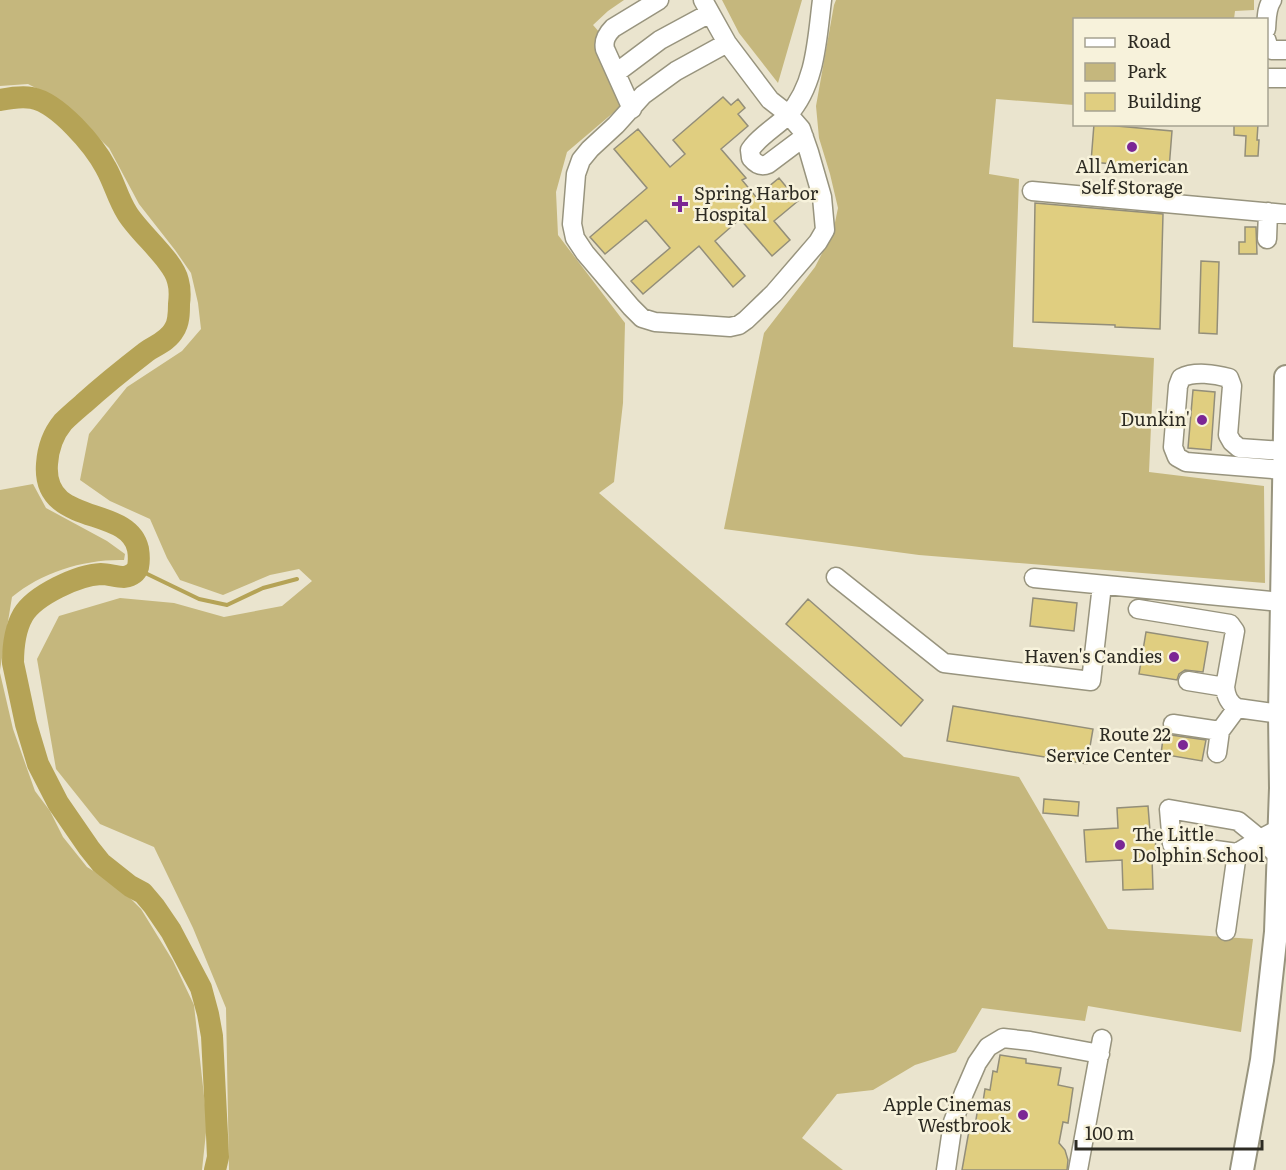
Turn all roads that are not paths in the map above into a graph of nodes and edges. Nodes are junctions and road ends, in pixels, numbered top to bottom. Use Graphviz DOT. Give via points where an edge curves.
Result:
graph roads {
  1 [pos="659,0"];
  2 [pos="822,0"];
  3 [pos="1272,0"];
  4 [pos="707,6"];
  5 [pos="1267,18"];
  6 [pos="727,44"];
  7 [pos="1268,45"];
  8 [pos="1286,51"];
  9 [pos="616,73"];
  10 [pos="1268,78"];
  11 [pos="1286,78"];
  12 [pos="632,109"];
  13 [pos="788,114"];
  14 [pos="804,137"];
  15 [pos="1032,191"];
  16 [pos="1277,213"];
  17 [pos="1267,238"];
  18 [pos="1286,377"];
  19 [pos="1284,461"];
  20 [pos="836,577"];
  21 [pos="1034,578"];
  22 [pos="1102,585"];
  23 [pos="1281,602"];
  24 [pos="1138,609"];
  25 [pos="1188,681"];
  26 [pos="1225,687"];
  27 [pos="1237,708"];
  28 [pos="1280,714"];
  29 [pos="1173,724"];
  30 [pos="1220,731"];
  31 [pos="1217,753"];
  32 [pos="1269,834"];
  33 [pos="1237,853"];
  34 [pos="1226,931"];
  35 [pos="1241,1169"];
  36 [pos="946,1170"];
  37 [pos="1079,1170"];
  1 -- 9 [label="lane" via="608,33 604,45"];
  2 -- 13 [label="lane" via="813,65 803,93"];
  3 -- 5 [label="lane"];
  4 -- 6 [label="lane"];
  4 -- 9 [label="lane"];
  6 -- 12 [label="lane" via="676,71 643,95"];
  6 -- 13 [label="lane" via="770,100"];
  7 -- 8 [label="lane" via="1272,50"];
  9 -- 12 [label="lane"];
  10 -- 11 [label="lane"];
  12 -- 14 [label="lane" via="581,160 576,174 572,224 585,253 631,307 642,318 655,321 739,325 774,293 818,242 825,230 825,216"];
  13 -- 14 [label="lane"];
  13 -- 14 [label="lane" via="753,146 751,158 764,166"];
  15 -- 16 [label="lane"];
  16 -- 17 [label="lane"];
  18 -- 19 [label="main road"];
  19 -- 19 [label="lane" via="1239,448 1232,442 1228,435 1232,386 1229,378 1189,374 1181,378 1173,447 1177,457 1186,462"];
  19 -- 23 [label="main road"];
  20 -- 22 [label="lane" via="944,663 1091,681"];
  21 -- 22 [label="lane"];
  22 -- 23 [label="lane"];
  23 -- 28 [label="main road"];
  24 -- 26 [label="lane" via="1230,624 1235,636"];
  25 -- 26 [label="lane"];
  26 -- 27 [label="lane" via="1226,696"];
  27 -- 28 [label="lane"];
  27 -- 30 [label="lane"];
  28 -- 32 [label="main road" via="1281,788"];
  29 -- 30 [label="lane"];
  30 -- 31 [label="lane"];
  32 -- 33 [label="lane"];
  32 -- 33 [label="lane" via="1238,821 1169,809 1172,844"];
  32 -- 35 [label="main road" via="1279,856 1276,932 1262,1060"];
  33 -- 34 [label="lane"];
  36 -- 37 [label="lane" via="957,1113 977,1063 988,1047 1003,1038 1101,1046"];
}
